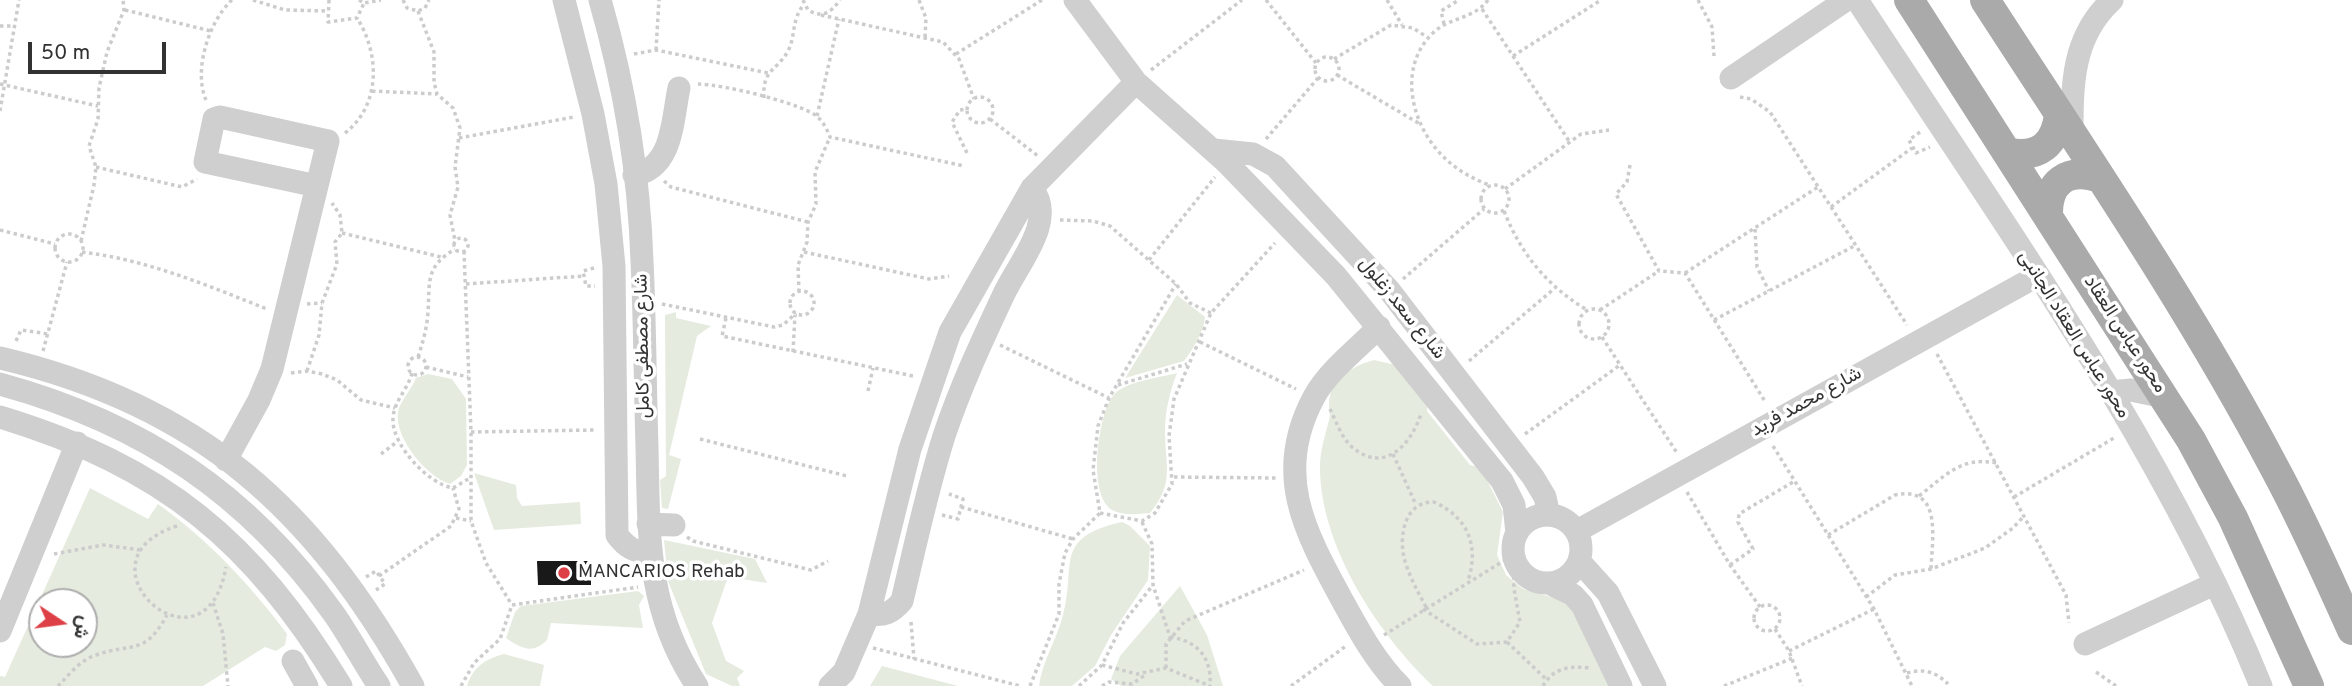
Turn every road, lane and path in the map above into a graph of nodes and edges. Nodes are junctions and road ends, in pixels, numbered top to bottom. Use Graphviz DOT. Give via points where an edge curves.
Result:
graph roads {
  1 [pos="19,0"];
  2 [pos="123,0"];
  3 [pos="232,0"];
  4 [pos="253,0"];
  5 [pos="329,0"];
  6 [pos="359,0"];
  7 [pos="381,0"];
  8 [pos="403,0"];
  9 [pos="429,0"];
  10 [pos="564,0"];
  11 [pos="600,0"];
  12 [pos="659,0"];
  13 [pos="841,0"];
  14 [pos="919,0"];
  15 [pos="1042,0"];
  16 [pos="1075,0"];
  17 [pos="1242,0"];
  18 [pos="1266,0"];
  19 [pos="1387,0"];
  20 [pos="1459,0"];
  21 [pos="1488,0"];
  22 [pos="1590,0"];
  23 [pos="1601,0"];
  24 [pos="1698,0"];
  25 [pos="1846,0"];
  26 [pos="1857,0"];
  27 [pos="1909,0"];
  28 [pos="1984,0"];
  29 [pos="2112,0"];
  30 [pos="804,2"];
  31 [pos="364,3"];
  32 [pos="1593,5"];
  33 [pos="1482,9"];
  34 [pos="124,10"];
  35 [pos="328,11"];
  36 [pos="418,11"];
  37 [pos="821,15"];
  38 [pos="357,18"];
  39 [pos="839,19"];
  40 [pos="1444,24"];
  41 [pos="1402,25"];
  42 [pos="0,26"];
  43 [pos="12,26"];
  44 [pos="211,31"];
  45 [pos="925,37"];
  46 [pos="1428,38"];
  47 [pos="656,50"];
  48 [pos="956,54"];
  49 [pos="1513,56"];
  50 [pos="1714,56"];
  51 [pos="614,58"];
  52 [pos="1334,59"];
  53 [pos="1316,63"];
  54 [pos="768,73"];
  55 [pos="1337,75"];
  56 [pos="1318,78"];
  57 [pos="1136,82"];
  58 [pos="3,84"];
  59 [pos="679,88"];
  60 [pos="1736,88"];
  61 [pos="372,91"];
  62 [pos="437,94"];
  63 [pos="764,99"];
  64 [pos="974,99"];
  65 [pos="98,106"];
  66 [pos="967,108"];
  67 [pos="0,111"];
  68 [pos="593,114"];
  69 [pos="817,116"];
  70 [pos="216,117"];
  71 [pos="990,119"];
  72 [pos="2065,124"];
  73 [pos="1422,125"];
  74 [pos="1609,130"];
  75 [pos="830,137"];
  76 [pos="459,138"];
  77 [pos="328,141"];
  78 [pos="1569,141"];
  79 [pos="1912,148"];
  80 [pos="967,153"];
  81 [pos="2010,153"];
  82 [pos="1253,154"];
  83 [pos="1220,157"];
  84 [pos="205,162"];
  85 [pos="1051,165"];
  86 [pos="1630,165"];
  87 [pos="964,166"];
  88 [pos="96,167"];
  89 [pos="645,171"];
  90 [pos="2100,178"];
  91 [pos="317,186"];
  92 [pos="1489,186"];
  93 [pos="1819,187"];
  94 [pos="1032,188"];
  95 [pos="1505,189"];
  96 [pos="1831,207"];
  97 [pos="1484,209"];
  98 [pos="1504,211"];
  99 [pos="2048,216"];
  100 [pos="808,222"];
  101 [pos="1041,224"];
  102 [pos="1290,226"];
  103 [pos="1755,229"];
  104 [pos="0,230"];
  105 [pos="342,233"];
  106 [pos="81,241"];
  107 [pos="454,241"];
  108 [pos="55,244"];
  109 [pos="1856,245"];
  110 [pos="455,249"];
  111 [pos="464,251"];
  112 [pos="82,252"];
  113 [pos="804,252"];
  114 [pos="441,257"];
  115 [pos="1149,260"];
  116 [pos="67,262"];
  117 [pos="1659,271"];
  118 [pos="1685,273"];
  119 [pos="584,276"];
  120 [pos="949,276"];
  121 [pos="2037,276"];
  122 [pos="466,284"];
  123 [pos="1176,284"];
  124 [pos="1555,288"];
  125 [pos="1390,290"];
  126 [pos="1769,291"];
  127 [pos="799,292"];
  128 [pos="643,300"];
  129 [pos="1587,310"];
  130 [pos="1600,310"];
  131 [pos="796,313"];
  132 [pos="1211,313"];
  133 [pos="285,317"];
  134 [pos="726,318"];
  135 [pos="1714,320"];
  136 [pos="1379,327"];
  137 [pos="48,334"];
  138 [pos="984,337"];
  139 [pos="1602,337"];
  140 [pos="1923,339"];
  141 [pos="1200,342"];
  142 [pos="793,352"];
  143 [pos="418,357"];
  144 [pos="5,359"];
  145 [pos="1188,364"];
  146 [pos="1620,365"];
  147 [pos="425,367"];
  148 [pos="39,368"];
  149 [pos="873,368"];
  150 [pos="272,369"];
  151 [pos="307,371"];
  152 [pos="412,373"];
  153 [pos="1454,374"];
  154 [pos="468,377"];
  155 [pos="932,380"];
  156 [pos="0,384"];
  157 [pos="1115,386"];
  158 [pos="1429,388"];
  159 [pos="868,391"];
  160 [pos="1317,392"];
  161 [pos="2110,392"];
  162 [pos="2164,397"];
  163 [pos="1109,398"];
  164 [pos="395,408"];
  165 [pos="0,417"];
  166 [pos="1769,424"];
  167 [pos="2131,428"];
  168 [pos="615,430"];
  169 [pos="471,432"];
  170 [pos="700,439"];
  171 [pos="398,441"];
  172 [pos="76,443"];
  173 [pos="1509,446"];
  174 [pos="381,454"];
  175 [pos="1393,454"];
  176 [pos="226,460"];
  177 [pos="1996,463"];
  178 [pos="1682,472"];
  179 [pos="847,476"];
  180 [pos="1174,477"];
  181 [pos="470,478"];
  182 [pos="1295,479"];
  183 [pos="1794,481"];
  184 [pos="453,488"];
  185 [pos="1919,496"];
  186 [pos="2014,498"];
  187 [pos="1416,505"];
  188 [pos="961,507"];
  189 [pos="1100,513"];
  190 [pos="1549,515"];
  191 [pos="2024,516"];
  192 [pos="203,517"];
  193 [pos="457,518"];
  194 [pos="471,521"];
  195 [pos="1142,522"];
  196 [pos="648,524"];
  197 [pos="678,528"];
  198 [pos="1577,531"];
  199 [pos="1828,535"];
  200 [pos="1073,539"];
  201 [pos="231,541"];
  202 [pos="1515,544"];
  203 [pos="141,550"];
  204 [pos="649,553"];
  205 [pos="30,558"];
  206 [pos="828,561"];
  207 [pos="1580,562"];
  208 [pos="1322,563"];
  209 [pos="1730,565"];
  210 [pos="1931,569"];
  211 [pos="379,576"];
  212 [pos="1468,581"];
  213 [pos="1551,584"];
  214 [pos="2214,584"];
  215 [pos="654,585"];
  216 [pos="1153,585"];
  217 [pos="1866,597"];
  218 [pos="902,601"];
  219 [pos="213,603"];
  220 [pos="512,605"];
  221 [pos="1760,607"];
  222 [pos="1425,608"];
  223 [pos="1874,609"];
  224 [pos="869,614"];
  225 [pos="167,615"];
  226 [pos="2069,623"];
  227 [pos="1774,629"];
  228 [pos="2352,630"];
  229 [pos="0,631"];
  230 [pos="1170,637"];
  231 [pos="1365,640"];
  232 [pos="1507,642"];
  233 [pos="858,644"];
  234 [pos="2085,644"];
  235 [pos="1789,651"];
  236 [pos="1793,658"];
  237 [pos="914,659"];
  238 [pos="293,661"];
  239 [pos="1102,665"];
  240 [pos="1166,668"];
  241 [pos="2096,672"];
  242 [pos="1147,673"];
  243 [pos="1906,673"];
  244 [pos="1617,678"];
  245 [pos="1547,679"];
  246 [pos="1948,684"];
  247 [pos="58,686"];
  248 [pos="228,686"];
  249 [pos="307,686"];
  250 [pos="341,686"];
  251 [pos="379,686"];
  252 [pos="413,686"];
  253 [pos="461,686"];
  254 [pos="697,686"];
  255 [pos="830,686"];
  256 [pos="1020,686"];
  257 [pos="1030,686"];
  258 [pos="1079,686"];
  259 [pos="1102,686"];
  260 [pos="1210,686"];
  261 [pos="1291,686"];
  262 [pos="1400,686"];
  263 [pos="1543,686"];
  264 [pos="1655,686"];
  265 [pos="1724,686"];
  266 [pos="1802,686"];
  267 [pos="1912,686"];
  268 [pos="2116,686"];
  269 [pos="2261,686"];
  270 [pos="2309,686"];
  1 -- 43 [label="path"];
  2 -- 34 [label="path"];
  3 -- 44 [label="path"];
  4 -- 35 [label="path" via="285,10"];
  5 -- 35 [label="path"];
  6 -- 31 [label="path"];
  7 -- 31 [label="path"];
  8 -- 36 [label="path" via="407,8"];
  9 -- 36 [label="path"];
  10 -- 68 [label="street"];
  11 -- 51 [label="street, شارع مصطفى كامل"];
  12 -- 47 [label="path"];
  13 -- 37 [label="path"];
  14 -- 45 [label="path" via="926,18"];
  15 -- 48 [label="path"];
  16 -- 57 [label="street, شارع سعد زغلول"];
  17 -- 57 [label="path"];
  18 -- 53 [label="path"];
  19 -- 41 [label="path"];
  20 -- 40 [label="path" via="1441,11"];
  21 -- 33 [label="path"];
  22 -- 32 [label="path"];
  23 -- 32 [label="path"];
  24 -- 50 [label="path" via="1712,27"];
  25 -- 60 [label="street"];
  26 -- 121 [label="street, محور عباس العقاد الجانبى"];
  27 -- 81 [label="main road, محور عباس العقاد"];
  28 -- 72 [label="main road"];
  29 -- 72 [label="street" via="2088,31 2076,60"];
  30 -- 37 [label="path" via="808,10"];
  30 -- 54 [label="path" via="788,50"];
  31 -- 38 [label="path"];
  32 -- 49 [label="path"];
  33 -- 40 [label="path"];
  33 -- 49 [label="path"];
  34 -- 44 [label="path"];
  34 -- 65 [label="path" via="102,69"];
  35 -- 38 [label="path" via="328,22"];
  36 -- 62 [label="path" via="435,52"];
  37 -- 39 [label="path"];
  38 -- 61 [label="path" via="374,61"];
  39 -- 45 [label="path"];
  39 -- 69 [label="path"];
  40 -- 46 [label="path"];
  41 -- 46 [label="path"];
  41 -- 52 [label="path" via="1385,27"];
  42 -- 43 [label="path"];
  43 -- 58 [label="path"];
  44 -- 70 [label="path" via="200,80"];
  45 -- 48 [label="path" via="943,42"];
  46 -- 73 [label="path" via="1412,73 1412,99"];
  47 -- 51 [label="path"];
  47 -- 54 [label="path"];
  48 -- 64 [label="path"];
  49 -- 78 [label="path"];
  51 -- 89 [label="street, شارع مصطفى كامل"];
  52 -- 53 [label="path" via="1324,57"];
  52 -- 55 [label="path"];
  53 -- 56 [label="path"];
  54 -- 63 [label="path"];
  55 -- 56 [label="path" via="1332,80"];
  55 -- 73 [label="path"];
  56 -- 82 [label="path"];
  57 -- 83 [label="street, شارع سعد زغلول"];
  57 -- 85 [label="street"];
  58 -- 65 [label="path"];
  58 -- 67 [label="path"];
  59 -- 63 [label="path" via="708,84"];
  59 -- 89 [label="street" via="666,150"];
  60 -- 93 [label="path" via="1770,111"];
  61 -- 62 [label="path"];
  61 -- 77 [label="path" via="356,123"];
  62 -- 76 [label="path" via="453,108"];
  63 -- 69 [label="path"];
  64 -- 66 [label="path"];
  64 -- 71 [label="path" via="983,97 991,102"];
  65 -- 88 [label="path" via="89,146"];
  66 -- 71 [label="path" via="975,122"];
  66 -- 80 [label="path" via="952,122"];
  68 -- 76 [label="path"];
  68 -- 168 [label="street" via="614,266"];
  69 -- 75 [label="path"];
  70 -- 77 [label="street"];
  70 -- 84 [label="street"];
  71 -- 85 [label="path"];
  72 -- 81 [label="main road" via="2039,152"];
  72 -- 90 [label="main road"];
  73 -- 92 [label="path" via="1445,159"];
  74 -- 78 [label="path" via="1581,134"];
  75 -- 87 [label="path"];
  75 -- 100 [label="path" via="815,172 816,204"];
  76 -- 107 [label="path" via="458,187 450,215"];
  77 -- 91 [label="street"];
  78 -- 95 [label="path"];
  79 -- 96 [label="path"];
  81 -- 99 [label="main road, محور عباس العقاد"];
  82 -- 83 [label="street, شارع سعد زغلول"];
  82 -- 125 [label="street, شارع سعد زغلول" via="1275,166"];
  83 -- 102 [label="street, شارع سعد زغلول"];
  83 -- 115 [label="path"];
  84 -- 88 [label="path" via="198,178 182,187"];
  84 -- 91 [label="street"];
  85 -- 94 [label="street"];
  86 -- 117 [label="path" via="1627,182 1616,194"];
  88 -- 106 [label="path"];
  89 -- 100 [label="path" via="671,187"];
  89 -- 128 [label="street, شارع مصطفى كامل"];
  90 -- 99 [label="main road" via="2085,173 2068,175 2055,185 2048,200"];
  90 -- 228 [label="main road" via="2274,466"];
  91 -- 105 [label="path" via="340,215"];
  91 -- 133 [label="street"];
  92 -- 95 [label="path"];
  92 -- 97 [label="path" via="1480,196"];
  93 -- 96 [label="path"];
  93 -- 103 [label="path"];
  94 -- 101 [label="street" via="1041,204"];
  94 -- 155 [label="street" via="950,332"];
  95 -- 98 [label="path" via="1509,204"];
  96 -- 109 [label="path"];
  97 -- 98 [label="path" via="1498,214"];
  97 -- 125 [label="path"];
  98 -- 124 [label="path" via="1525,253"];
  99 -- 162 [label="main road, محور عباس العقاد"];
  100 -- 113 [label="path"];
  101 -- 115 [label="path" via="1075,219 1110,226"];
  101 -- 138 [label="street"];
  102 -- 132 [label="path"];
  102 -- 136 [label="street, شارع سعد زغلول"];
  103 -- 118 [label="path"];
  103 -- 126 [label="path" via="1757,267"];
  104 -- 108 [label="path"];
  105 -- 114 [label="path"];
  105 -- 151 [label="path" via="335,242 337,264 322,303 317,347"];
  106 -- 108 [label="path" via="68,234"];
  106 -- 112 [label="path"];
  107 -- 110 [label="path"];
  107 -- 111 [label="path" via="466,240"];
  108 -- 116 [label="path" via="56,253"];
  109 -- 126 [label="path"];
  109 -- 140 [label="path"];
  110 -- 111 [label="path"];
  110 -- 114 [label="path"];
  111 -- 122 [label="path"];
  112 -- 116 [label="path" via="77,260"];
  112 -- 133 [label="path" via="134,260 184,276"];
  113 -- 120 [label="path" via="929,279"];
  113 -- 127 [label="path" via="797,274"];
  114 -- 143 [label="path" via="431,272 427,324"];
  115 -- 123 [label="path"];
  116 -- 137 [label="path"];
  117 -- 118 [label="path"];
  117 -- 130 [label="path"];
  118 -- 135 [label="path"];
  119 -- 122 [label="path"];
  121 -- 140 [label="street, شارع محمد فريد"];
  121 -- 161 [label="street, محور عباس العقاد الجانبى"];
  122 -- 154 [label="path"];
  123 -- 132 [label="path" via="1190,303"];
  123 -- 157 [label="path"];
  124 -- 129 [label="path"];
  124 -- 153 [label="path"];
  125 -- 153 [label="street, شارع سعد زغلول"];
  126 -- 135 [label="path"];
  127 -- 131 [label="path" via="791,301"];
  127 -- 131 [label="path" via="810,294 814,305 807,314"];
  128 -- 134 [label="path"];
  128 -- 196 [label="street, شارع مصطفى كامل"];
  129 -- 130 [label="path"];
  129 -- 139 [label="path" via="1580,318 1580,329 1593,340"];
  130 -- 139 [label="path" via="1609,326"];
  131 -- 134 [label="path" via="774,327"];
  131 -- 142 [label="path"];
  132 -- 141 [label="path"];
  133 -- 150 [label="street"];
  134 -- 142 [label="path" via="722,336"];
  135 -- 166 [label="path"];
  136 -- 158 [label="street, شارع سعد زغلول"];
  136 -- 160 [label="street"];
  137 -- 144 [label="path" via="21,330"];
  137 -- 148 [label="path"];
  138 -- 163 [label="path"];
  138 -- 218 [label="street" via="944,437"];
  139 -- 146 [label="path"];
  140 -- 166 [label="street, شارع محمد فريد"];
  140 -- 177 [label="path"];
  141 -- 145 [label="path"];
  141 -- 160 [label="path"];
  142 -- 149 [label="path"];
  143 -- 147 [label="path"];
  143 -- 152 [label="path" via="410,360"];
  144 -- 148 [label="street"];
  145 -- 157 [label="path"];
  145 -- 180 [label="path" via="1171,417"];
  146 -- 173 [label="path"];
  146 -- 178 [label="path"];
  147 -- 152 [label="path" via="422,373"];
  147 -- 154 [label="path"];
  148 -- 176 [label="street" via="79,379 144,407"];
  149 -- 155 [label="path"];
  149 -- 159 [label="path"];
  150 -- 151 [label="path"];
  150 -- 176 [label="street"];
  151 -- 164 [label="path" via="337,380 361,400"];
  152 -- 164 [label="path"];
  153 -- 173 [label="street, شارع سعد زغلول"];
  154 -- 169 [label="path"];
  155 -- 224 [label="street"];
  156 -- 251 [label="street" via="64,403 137,435 229,498 297,566"];
  157 -- 163 [label="path"];
  158 -- 175 [label="path" via="1415,432 1406,446"];
  158 -- 202 [label="street, شارع سعد زغلول" via="1502,481 1514,505"];
  160 -- 175 [label="path" via="1353,448 1379,457"];
  160 -- 182 [label="street" via="1296,450"];
  161 -- 162 [label="street" via="2131,390"];
  161 -- 167 [label="street, محور عباس العقاد الجانبى"];
  162 -- 270 [label="main road, محور عباس العقاد" via="2233,518"];
  163 -- 189 [label="path" via="1093,455"];
  164 -- 171 [label="path" via="393,426"];
  165 -- 172 [label="street"];
  166 -- 178 [label="street, شارع محمد فريد"];
  166 -- 183 [label="path"];
  167 -- 186 [label="path"];
  167 -- 214 [label="street, محور عباس العقاد الجانبى"];
  168 -- 169 [label="path"];
  168 -- 204 [label="street" via="617,535 625,546"];
  169 -- 181 [label="path"];
  170 -- 179 [label="path"];
  171 -- 174 [label="path"];
  171 -- 184 [label="path" via="428,479"];
  172 -- 192 [label="street" via="155,483"];
  172 -- 205 [label="street"];
  173 -- 190 [label="street, شارع سعد زغلول" via="1545,497"];
  175 -- 187 [label="path"];
  176 -- 252 [label="street" via="279,504 333,563"];
  177 -- 185 [label="path" via="1981,460 1955,467"];
  177 -- 186 [label="path"];
  178 -- 198 [label="street, شارع محمد فريد"];
  178 -- 209 [label="path"];
  180 -- 182 [label="path"];
  180 -- 195 [label="path" via="1162,505"];
  181 -- 184 [label="path"];
  181 -- 194 [label="path"];
  182 -- 208 [label="street" via="1305,527"];
  183 -- 199 [label="path"];
  183 -- 209 [label="path" via="1739,514 1738,522 1753,550"];
  184 -- 193 [label="path"];
  185 -- 199 [label="path" via="1895,495"];
  185 -- 210 [label="path" via="1932,514"];
  186 -- 191 [label="path"];
  187 -- 212 [label="path" via="1434,502 1464,523 1474,549"];
  187 -- 222 [label="path" via="1403,533 1404,558"];
  188 -- 200 [label="path"];
  189 -- 195 [label="path"];
  189 -- 200 [label="path"];
  190 -- 198 [label="street" via="1560,517"];
  190 -- 202 [label="street" via="1536,516"];
  191 -- 210 [label="path" via="1992,544"];
  191 -- 226 [label="path" via="2066,594"];
  192 -- 201 [label="street"];
  192 -- 203 [label="path" via="162,530"];
  193 -- 194 [label="path"];
  193 -- 211 [label="path"];
  194 -- 220 [label="path" via="486,563"];
  195 -- 216 [label="path" via="1154,556"];
  196 -- 197 [label="street"];
  196 -- 204 [label="street, شارع مصطفى كامل"];
  197 -- 206 [label="path" via="693,541 801,568 811,570"];
  198 -- 207 [label="street"];
  199 -- 217 [label="path"];
  200 -- 257 [label="path" via="1061,568 1059,614"];
  201 -- 219 [label="path" via="222,589"];
  201 -- 250 [label="street" via="274,588"];
  202 -- 212 [label="path"];
  202 -- 213 [label="street" via="1523,574"];
  202 -- 232 [label="path" via="1514,589 1520,622"];
  203 -- 205 [label="path" via="103,545"];
  203 -- 225 [label="path" via="136,581 142,596"];
  204 -- 215 [label="street, شارع مصطفى كامل"];
  205 -- 229 [label="street"];
  207 -- 213 [label="street" via="1563,580"];
  207 -- 264 [label="street" via="1608,593"];
  208 -- 230 [label="path" via="1185,621"];
  208 -- 231 [label="street"];
  209 -- 221 [label="path"];
  210 -- 217 [label="path" via="1895,575"];
  212 -- 222 [label="path"];
  213 -- 244 [label="street" via="1582,605"];
  214 -- 234 [label="street"];
  214 -- 269 [label="street, محور عباس العقاد الجانبى"];
  215 -- 220 [label="path"];
  215 -- 254 [label="street, شارع مصطفى كامل" via="670,639"];
  216 -- 230 [label="path"];
  216 -- 239 [label="path" via="1123,623"];
  217 -- 223 [label="path"];
  218 -- 224 [label="street" via="894,611"];
  218 -- 237 [label="path" via="910,620"];
  219 -- 225 [label="path" via="192,615"];
  219 -- 248 [label="path" via="223,634"];
  220 -- 253 [label="path" via="500,639 474,663"];
  221 -- 227 [label="path" via="1778,611 1779,624"];
  221 -- 227 [label="path" via="1755,623 1763,631"];
  222 -- 231 [label="path"];
  222 -- 232 [label="path" via="1477,645"];
  223 -- 235 [label="path"];
  223 -- 243 [label="path"];
  224 -- 233 [label="street"];
  225 -- 247 [label="path" via="158,633 141,645 86,659"];
  227 -- 235 [label="path"];
  230 -- 240 [label="path" via="1163,652"];
  230 -- 260 [label="path" via="1189,642 1203,653"];
  231 -- 261 [label="path"];
  231 -- 262 [label="street"];
  232 -- 245 [label="path"];
  233 -- 237 [label="path"];
  233 -- 255 [label="street" via="844,672"];
  235 -- 236 [label="path"];
  236 -- 265 [label="path"];
  236 -- 266 [label="path"];
  237 -- 256 [label="path"];
  238 -- 249 [label="street"];
  239 -- 242 [label="path"];
  239 -- 258 [label="path"];
  240 -- 242 [label="path"];
  240 -- 260 [label="path"];
  241 -- 268 [label="path"];
  242 -- 259 [label="path" via="1132,684 1109,682"];
  243 -- 246 [label="path" via="1934,673"];
  243 -- 267 [label="path"];
  244 -- 245 [label="path" via="1568,666"];
  245 -- 263 [label="path"];
}
